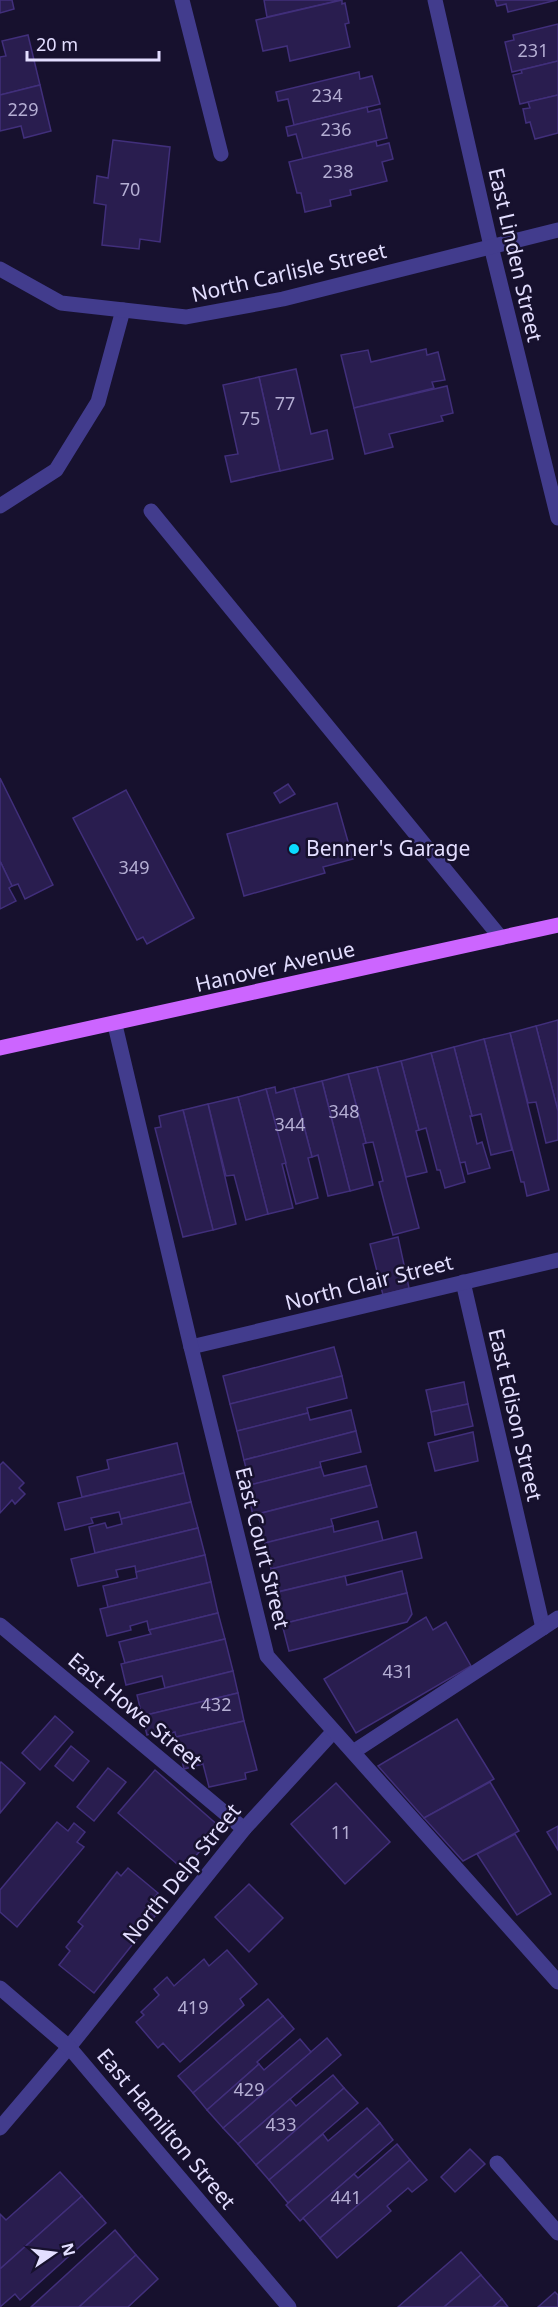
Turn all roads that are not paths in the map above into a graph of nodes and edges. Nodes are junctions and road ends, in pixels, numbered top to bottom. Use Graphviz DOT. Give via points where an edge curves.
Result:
graph roads {
  1 [pos="182,0"];
  2 [pos="435,0"];
  3 [pos="221,154"];
  4 [pos="558,230"];
  5 [pos="491,246"];
  6 [pos="0,269"];
  7 [pos="123,310"];
  8 [pos="554,480"];
  9 [pos="0,506"];
  10 [pos="151,511"];
  11 [pos="558,518"];
  12 [pos="558,925"];
  13 [pos="501,938"];
  14 [pos="115,1024"];
  15 [pos="0,1048"];
  16 [pos="558,1260"];
  17 [pos="463,1282"];
  18 [pos="190,1347"];
  19 [pos="558,1618"];
  20 [pos="0,1625"];
  21 [pos="543,1628"];
  22 [pos="333,1732"];
  23 [pos="352,1752"];
  24 [pos="244,1829"];
  25 [pos="556,1976"];
  26 [pos="0,1988"];
  27 [pos="69,2047"];
  28 [pos="0,2128"];
  29 [pos="497,2163"];
  30 [pos="558,2233"];
  31 [pos="289,2307"];
  1 -- 3 [label="street"];
  2 -- 5 [label="street, East Linden Street"];
  4 -- 5 [label="street, North Carlisle Street"];
  5 -- 7 [label="street, North Carlisle Street" via="283,299 186,317"];
  5 -- 8 [label="street, East Linden Street"];
  6 -- 7 [label="street" via="61,303"];
  7 -- 9 [label="street" via="98,402 56,470"];
  8 -- 11 [label="street, East Linden Street"];
  10 -- 13 [label="street"];
  12 -- 13 [label="main road, Hanover Avenue"];
  13 -- 14 [label="main road, Hanover Avenue"];
  14 -- 15 [label="main road, Hanover Avenue"];
  14 -- 18 [label="street, East Court Street"];
  16 -- 17 [label="street, North Clair Street"];
  17 -- 18 [label="street, North Clair Street"];
  17 -- 21 [label="street, East Edison Street"];
  18 -- 22 [label="street, East Court Street" via="267,1656"];
  19 -- 21 [label="street"];
  20 -- 24 [label="street, East Howe Street"];
  21 -- 23 [label="street"];
  22 -- 23 [label="street, East Court Street"];
  22 -- 24 [label="street, North Delp Street"];
  23 -- 25 [label="street, East Court Street"];
  24 -- 27 [label="street, North Delp Street"];
  26 -- 27 [label="street, East Hamilton Street"];
  27 -- 28 [label="street, North Delp Street"];
  27 -- 31 [label="street, East Hamilton Street"];
  29 -- 30 [label="street"];
}
